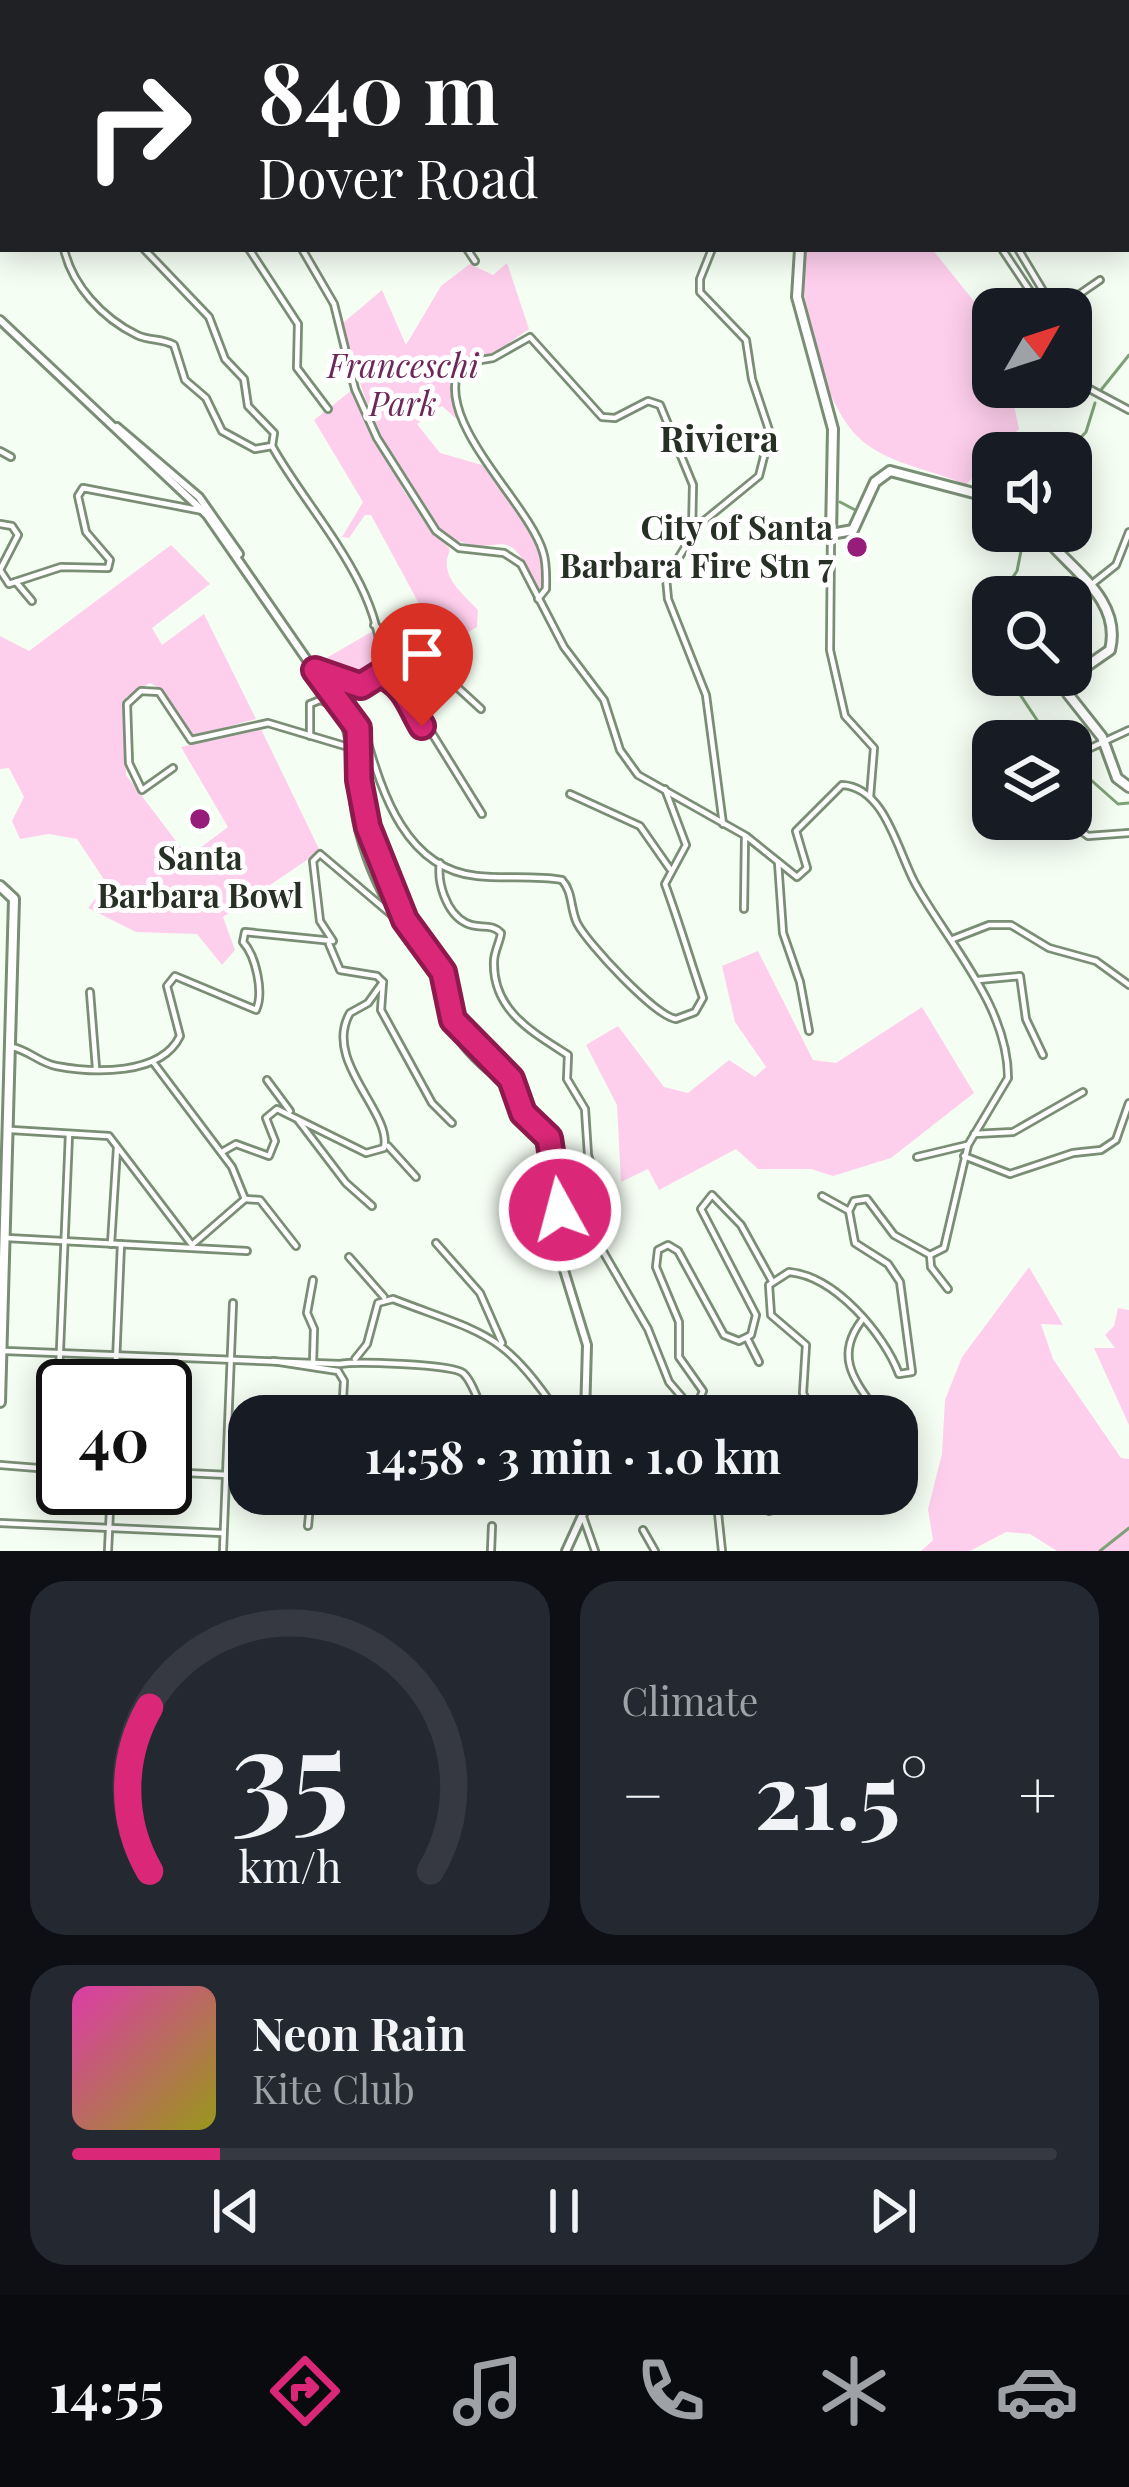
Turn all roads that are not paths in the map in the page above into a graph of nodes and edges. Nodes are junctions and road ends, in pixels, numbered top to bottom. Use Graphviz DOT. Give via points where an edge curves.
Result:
graph roads {
  1 [pos="65,252"];
  2 [pos="147,252"];
  3 [pos="251,252"];
  4 [pos="304,252"];
  5 [pos="468,252"];
  6 [pos="711,252"];
  7 [pos="800,252"];
  8 [pos="1004,252"];
  9 [pos="1020,252"];
  10 [pos="476,261"];
  11 [pos="1100,280"];
  12 [pos="1028,288"];
  13 [pos="1043,288"];
  14 [pos="1088,288"];
  15 [pos="0,320"];
  16 [pos="1092,392"];
  17 [pos="328,409"];
  18 [pos="1129,410"];
  19 [pos="104,418"];
  20 [pos="272,446"];
  21 [pos="0,452"];
  22 [pos="10,457"];
  23 [pos="972,493"];
  24 [pos="203,511"];
  25 [pos="0,524"];
  26 [pos="1129,532"];
  27 [pos="692,534"];
  28 [pos="831,534"];
  29 [pos="1061,552"];
  30 [pos="248,573"];
  31 [pos="1084,576"];
  32 [pos="16,582"];
  33 [pos="1092,584"];
  34 [pos="538,599"];
  35 [pos="32,601"];
  36 [pos="374,626"];
  37 [pos="1092,665"];
  38 [pos="315,670"];
  39 [pos="380,674"];
  40 [pos="1072,696"];
  41 [pos="481,709"];
  42 [pos="342,711"];
  43 [pos="358,728"];
  44 [pos="1129,730"];
  45 [pos="310,736"];
  46 [pos="1105,742"];
  47 [pos="345,746"];
  48 [pos="1092,750"];
  49 [pos="356,760"];
  50 [pos="173,768"];
  51 [pos="1129,787"];
  52 [pos="665,789"];
  53 [pos="570,794"];
  54 [pos="870,797"];
  55 [pos="482,814"];
  56 [pos="723,824"];
  57 [pos="1129,832"];
  58 [pos="746,836"];
  59 [pos="1092,836"];
  60 [pos="778,861"];
  61 [pos="440,862"];
  62 [pos="670,868"];
  63 [pos="0,886"];
  64 [pos="744,909"];
  65 [pos="401,922"];
  66 [pos="952,939"];
  67 [pos="329,944"];
  68 [pos="438,961"];
  69 [pos="978,980"];
  70 [pos="382,982"];
  71 [pos="1129,985"];
  72 [pos="90,992"];
  73 [pos="0,1002"];
  74 [pos="14,1002"];
  75 [pos="809,1031"];
  76 [pos="12,1046"];
  77 [pos="1043,1055"];
  78 [pos="153,1061"];
  79 [pos="96,1068"];
  80 [pos="267,1080"];
  81 [pos="1083,1092"];
  82 [pos="1129,1103"];
  83 [pos="295,1116"];
  84 [pos="0,1119"];
  85 [pos="452,1123"];
  86 [pos="11,1125"];
  87 [pos="69,1134"];
  88 [pos="974,1134"];
  89 [pos="547,1135"];
  90 [pos="386,1144"];
  91 [pos="968,1145"];
  92 [pos="119,1147"];
  93 [pos="222,1152"];
  94 [pos="964,1156"];
  95 [pos="917,1157"];
  96 [pos="416,1177"];
  97 [pos="822,1196"];
  98 [pos="245,1199"];
  99 [pos="372,1206"];
  100 [pos="848,1211"];
  101 [pos="591,1217"];
  102 [pos="3,1238"];
  103 [pos="64,1242"];
  104 [pos="436,1243"];
  105 [pos="111,1244"];
  106 [pos="121,1244"];
  107 [pos="192,1246"];
  108 [pos="296,1246"];
  109 [pos="247,1251"];
  110 [pos="930,1255"];
  111 [pos="349,1256"];
  112 [pos="314,1280"];
  113 [pos="772,1281"];
  114 [pos="948,1289"];
  115 [pos="384,1298"];
  116 [pos="233,1303"];
  117 [pos="862,1320"];
  118 [pos="746,1338"];
  119 [pos="502,1343"];
  120 [pos="1,1351"];
  121 [pos="59,1353"];
  122 [pos="116,1355"];
  123 [pos="59,1359"];
  124 [pos="116,1359"];
  125 [pos="355,1359"];
  126 [pos="230,1360"];
  127 [pos="272,1361"];
  128 [pos="759,1362"];
  129 [pos="313,1363"];
  130 [pos="343,1395"];
  131 [pos="475,1395"];
  132 [pos="546,1395"];
  133 [pos="585,1395"];
  134 [pos="802,1395"];
  135 [pos="867,1395"];
  136 [pos="0,1402"];
  137 [pos="0,1466"];
  138 [pos="36,1468"];
  139 [pos="192,1473"];
  140 [pos="225,1475"];
  141 [pos="228,1475"];
  142 [pos="110,1515"];
  143 [pos="309,1515"];
  144 [pos="582,1515"];
  145 [pos="582,1515"];
  146 [pos="718,1515"];
  147 [pos="0,1523"];
  148 [pos="308,1526"];
  149 [pos="492,1526"];
  150 [pos="109,1528"];
  151 [pos="643,1530"];
  152 [pos="224,1534"];
  153 [pos="108,1551"];
  154 [pos="223,1551"];
  155 [pos="491,1551"];
  156 [pos="566,1551"];
  157 [pos="595,1551"];
  158 [pos="655,1551"];
  159 [pos="722,1551"];
  1 -- 20 [label="street" via="85,293 136,335 176,348 184,380 206,398 222,431 245,446"];
  2 -- 20 [label="street" via="209,317 225,358 244,379 248,406 274,433"];
  3 -- 17 [label="street" via="294,316 297,368"];
  4 -- 34 [label="street" via="334,304 355,389 408,493 451,544 516,559"];
  5 -- 10 [label="street"];
  6 -- 27 [label="street" via="699,287 746,340 770,438 760,476"];
  7 -- 28 [label="main road" via="796,297 833,429"];
  8 -- 12 [label="street"];
  9 -- 13 [label="street"];
  11 -- 14 [label="street"];
  15 -- 19 [label="street"];
  16 -- 18 [label="street"];
  19 -- 24 [label="street"];
  19 -- 30 [label="street" via="200,497"];
  20 -- 36 [label="street" via="339,542"];
  21 -- 22 [label="street"];
  23 -- 28 [label="main road" via="890,472 877,480 853,530"];
  24 -- 30 [label="street"];
  24 -- 32 [label="street" via="83,488 82,520 108,568 61,566"];
  25 -- 32 [label="street" via="17,532 0,572 4,582"];
  26 -- 33 [label="street" via="1116,565"];
  27 -- 34 [label="street" via="693,485 660,405 648,401 602,417 530,337 494,358 462,362 461,419 544,552 546,589"];
  27 -- 56 [label="street" via="667,572 666,593 706,695"];
  28 -- 54 [label="street" via="828,636 845,716 874,748"];
  29 -- 31 [label="main road"];
  30 -- 38 [label="street"];
  32 -- 35 [label="street"];
  33 -- 37 [label="main road" via="1112,645"];
  34 -- 52 [label="street" via="604,700 626,759"];
  36 -- 39 [label="street"];
  36 -- 41 [label="street"];
  38 -- 39 [label="street" via="361,686"];
  38 -- 42 [label="street"];
  38 -- 43 [label="street"];
  39 -- 55 [label="street" via="407,693"];
  40 -- 46 [label="main road"];
  42 -- 45 [label="street" via="320,700 310,704"];
  42 -- 47 [label="street"];
  42 -- 49 [label="street" via="355,734"];
  43 -- 61 [label="street" via="395,820"];
  43 -- 68 [label="street" via="371,839 407,925"];
  44 -- 46 [label="street"];
  45 -- 47 [label="street"];
  45 -- 50 [label="street" via="257,724 191,740 162,695 145,689 127,704 130,769 142,790"];
  46 -- 48 [label="street"];
  46 -- 51 [label="main road" via="1117,778"];
  47 -- 49 [label="street"];
  49 -- 65 [label="street" via="360,830"];
  52 -- 56 [label="street"];
  52 -- 62 [label="street" via="686,843"];
  53 -- 62 [label="street" via="640,826"];
  54 -- 60 [label="street" via="842,785 797,829 807,865 802,875"];
  54 -- 66 [label="street"];
  56 -- 58 [label="street"];
  57 -- 59 [label="street"];
  58 -- 60 [label="street"];
  58 -- 64 [label="street"];
  60 -- 75 [label="street" via="783,933"];
  61 -- 62 [label="street" via="472,876 562,880 592,945 649,1007 676,1019 704,998 665,884"];
  61 -- 101 [label="street" via="450,908 466,923 500,931 494,960 504,1002 523,1028 568,1054 568,1080 585,1109 588,1155 606,1210"];
  63 -- 74 [label="main road" via="14,899"];
  65 -- 67 [label="street" via="318,854 315,892 320,921 334,938"];
  65 -- 68 [label="street"];
  66 -- 69 [label="street"];
  66 -- 71 [label="street" via="1011,925 1049,948 1096,961"];
  67 -- 70 [label="street" via="340,970"];
  67 -- 78 [label="street" via="245,932 256,959 254,1011 236,997 172,977 167,988 180,1036"];
  68 -- 89 [label="street" via="447,1024 514,1089 523,1113"];
  69 -- 77 [label="street" via="1020,976"];
  69 -- 88 [label="street" via="1009,1072"];
  70 -- 85 [label="street" via="380,1007 403,1054"];
  70 -- 90 [label="street" via="350,1012 345,1028 353,1080"];
  72 -- 79 [label="street"];
  73 -- 74 [label="street"];
  74 -- 76 [label="main road"];
  76 -- 79 [label="street" via="55,1066"];
  76 -- 86 [label="main road"];
  78 -- 79 [label="street"];
  78 -- 93 [label="street"];
  80 -- 83 [label="street"];
  81 -- 88 [label="street" via="1013,1132"];
  82 -- 94 [label="street" via="1116,1140 1101,1150 1010,1174"];
  83 -- 90 [label="street" via="366,1153"];
  83 -- 93 [label="street" via="280,1109 267,1115 275,1141 269,1156 236,1144"];
  83 -- 99 [label="street"];
  84 -- 86 [label="street"];
  86 -- 87 [label="street"];
  86 -- 102 [label="main road"];
  87 -- 92 [label="street" via="107,1136"];
  87 -- 103 [label="street"];
  88 -- 91 [label="street"];
  89 -- 101 [label="street" via="559,1141 564,1173 588,1200"];
  89 -- 133 [label="street" via="563,1225 560,1259 586,1339"];
  90 -- 96 [label="street"];
  91 -- 94 [label="street"];
  91 -- 95 [label="street"];
  92 -- 105 [label="street"];
  92 -- 107 [label="street"];
  93 -- 98 [label="street"];
  94 -- 110 [label="street" via="944,1248"];
  97 -- 100 [label="street"];
  98 -- 107 [label="street"];
  98 -- 108 [label="street" via="260,1201"];
  100 -- 110 [label="street" via="867,1199 895,1235"];
  100 -- 117 [label="street" via="855,1243 900,1282 910,1374 898,1374 887,1345"];
  101 -- 118 [label="street" via="682,1400 697,1403 704,1393 679,1357 677,1317 656,1268 660,1248 678,1251 724,1335"];
  102 -- 103 [label="street"];
  102 -- 120 [label="main road"];
  103 -- 105 [label="street"];
  103 -- 121 [label="street"];
  104 -- 119 [label="street" via="483,1297"];
  105 -- 106 [label="street"];
  106 -- 107 [label="street"];
  106 -- 122 [label="street"];
  107 -- 109 [label="street"];
  110 -- 114 [label="street"];
  111 -- 115 [label="street"];
  112 -- 129 [label="street" via="307,1313"];
  113 -- 117 [label="street" via="789,1272 808,1276"];
  113 -- 118 [label="street" via="734,1214 717,1197 705,1197 702,1212 756,1316"];
  113 -- 134 [label="street" via="771,1316 806,1345"];
  115 -- 119 [label="street"];
  115 -- 125 [label="street"];
  116 -- 126 [label="street"];
  117 -- 135 [label="street" via="847,1344 847,1363"];
  118 -- 128 [label="street"];
  119 -- 132 [label="street"];
  120 -- 121 [label="street"];
  120 -- 136 [label="main road"];
  121 -- 122 [label="street"];
  121 -- 123 [label="street"];
  122 -- 124 [label="street"];
  122 -- 126 [label="street"];
  125 -- 129 [label="street"];
  125 -- 131 [label="street" via="452,1369"];
  126 -- 127 [label="street"];
  126 -- 140 [label="street"];
  127 -- 129 [label="street"];
  127 -- 130 [label="street" via="331,1369 344,1381"];
  137 -- 138 [label="street"];
  139 -- 140 [label="street"];
  140 -- 141 [label="street"];
  140 -- 152 [label="street"];
  142 -- 150 [label="street"];
  143 -- 148 [label="street"];
  144 -- 156 [label="street"];
  145 -- 157 [label="street"];
  146 -- 159 [label="street"];
  147 -- 150 [label="street"];
  149 -- 155 [label="street"];
  150 -- 152 [label="street"];
  150 -- 153 [label="street"];
  151 -- 158 [label="street"];
  152 -- 154 [label="street"];
}
